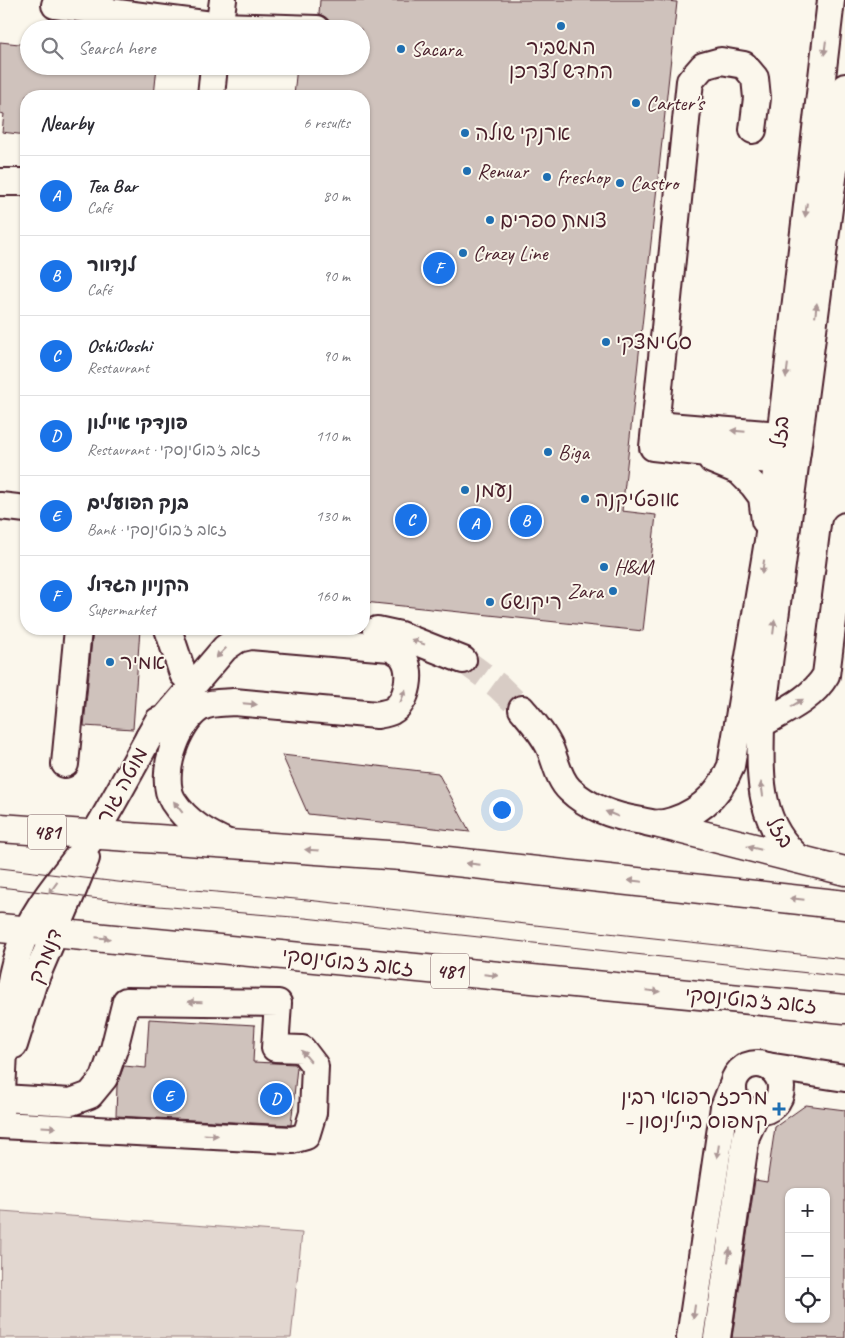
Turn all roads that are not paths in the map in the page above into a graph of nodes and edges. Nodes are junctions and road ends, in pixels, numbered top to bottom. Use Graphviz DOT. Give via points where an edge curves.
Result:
graph roads {
  1 [pos="223,0"];
  2 [pos="831,0"];
  3 [pos="55,5"];
  4 [pos="168,20"];
  5 [pos="221,20"];
  6 [pos="213,75"];
  7 [pos="845,87"];
  8 [pos="212,90"];
  9 [pos="753,130"];
  10 [pos="0,182"];
  11 [pos="20,182"];
  12 [pos="655,436"];
  13 [pos="785,449"];
  14 [pos="685,450"];
  15 [pos="0,506"];
  16 [pos="20,508"];
  17 [pos="845,526"];
  18 [pos="768,541"];
  19 [pos="370,629"];
  20 [pos="77,635"];
  21 [pos="170,635"];
  22 [pos="214,635"];
  23 [pos="464,660"];
  24 [pos="183,674"];
  25 [pos="522,709"];
  26 [pos="762,724"];
  27 [pos="149,737"];
  28 [pos="66,764"];
  29 [pos="659,824"];
  30 [pos="0,828"];
  31 [pos="94,836"];
  32 [pos="231,844"];
  33 [pos="801,860"];
  34 [pos="845,871"];
  35 [pos="845,905"];
  36 [pos="13,929"];
  37 [pos="54,933"];
  38 [pos="845,1009"];
  39 [pos="767,1066"];
  40 [pos="845,1078"];
  41 [pos="732,1087"];
  42 [pos="90,1095"];
  43 [pos="2,1099"];
  44 [pos="757,1112"];
  45 [pos="0,1125"];
  46 [pos="81,1129"];
  47 [pos="690,1338"];
  48 [pos="717,1338"];
  1 -- 5 [label="street"];
  2 -- 13 [label="street, בזל, one-way"];
  3 -- 4 [label="street"];
  6 -- 8 [label="street"];
  13 -- 7 [label="street, בזל, one-way"];
  9 -- 12 [label="street" via="757,98 755,78 744,65 721,61 703,66 690,80"];
  10 -- 11 [label="street"];
  13 -- 12 [label="street, one-way"];
  12 -- 14 [label="street"];
  13 -- 14 [label="street"];
  13 -- 18 [label="street, בזל"];
  26 -- 13 [label="street, בזל, one-way"];
  14 -- 18 [label="street" via="739,471 753,485 762,497"];
  15 -- 16 [label="street"];
  26 -- 17 [label="street, one-way" via="808,696 826,675"];
  18 -- 29 [label="street, בזל, one-way" via="731,766 725,782 712,799 688,815"];
  23 -- 19 [label="street, one-way" via="400,635"];
  20 -- 28 [label="street"];
  21 -- 24 [label="street"];
  22 -- 24 [label="street, מוטה גור" via="198,651"];
  24 -- 27 [label="street, מוטה גור"];
  29 -- 25 [label="street, one-way" via="620,817 591,806 569,789 540,730"];
  33 -- 26 [label="street, בזל, one-way" via="789,850 770,822 761,778"];
  27 -- 31 [label="street, מוטה גור"];
  32 -- 27 [label="street, one-way" via="188,821 172,800 166,777 171,750 186,722 200,708 234,702 377,715 393,711 401,703 408,678 403,656 390,648 251,636 238,639 211,663"];
  33 -- 29 [label="main road, one-way"];
  30 -- 31 [label="main road, 481"];
  31 -- 32 [label="main road, 481"];
  31 -- 36 [label="street, מוטה גור, one-way" via="49,892"];
  31 -- 37 [label="street, דנמרק"];
  35 -- 32 [label="main road, 481, one-way" via="402,856"];
  33 -- 34 [label="main road"];
  36 -- 37 [label="main road, זאב ז'בוטינסקי / 481"];
  36 -- 43 [label="street, דנמרק"];
  37 -- 38 [label="main road, זאב ז'בוטינסקי / 481, one-way"];
  37 -- 43 [label="street, דנמרק" via="32,984"];
  39 -- 40 [label="street"];
  39 -- 41 [label="street" via="752,1064 744,1067 738,1072"];
  39 -- 44 [label="street" via="779,1077 781,1093 772,1106"];
  41 -- 44 [label="street" via="742,1107"];
  41 -- 47 [label="street, one-way" via="724,1106"];
  42 -- 43 [label="street" via="71,1102"];
  42 -- 46 [label="street"];
  46 -- 42 [label="street, one-way" via="292,1140 306,1136 313,1112 314,1066 302,1050 275,1048 278,1003 126,1001 104,1078"];
  48 -- 44 [label="street, one-way" via="746,1136"];
  45 -- 46 [label="street, one-way"];
}
